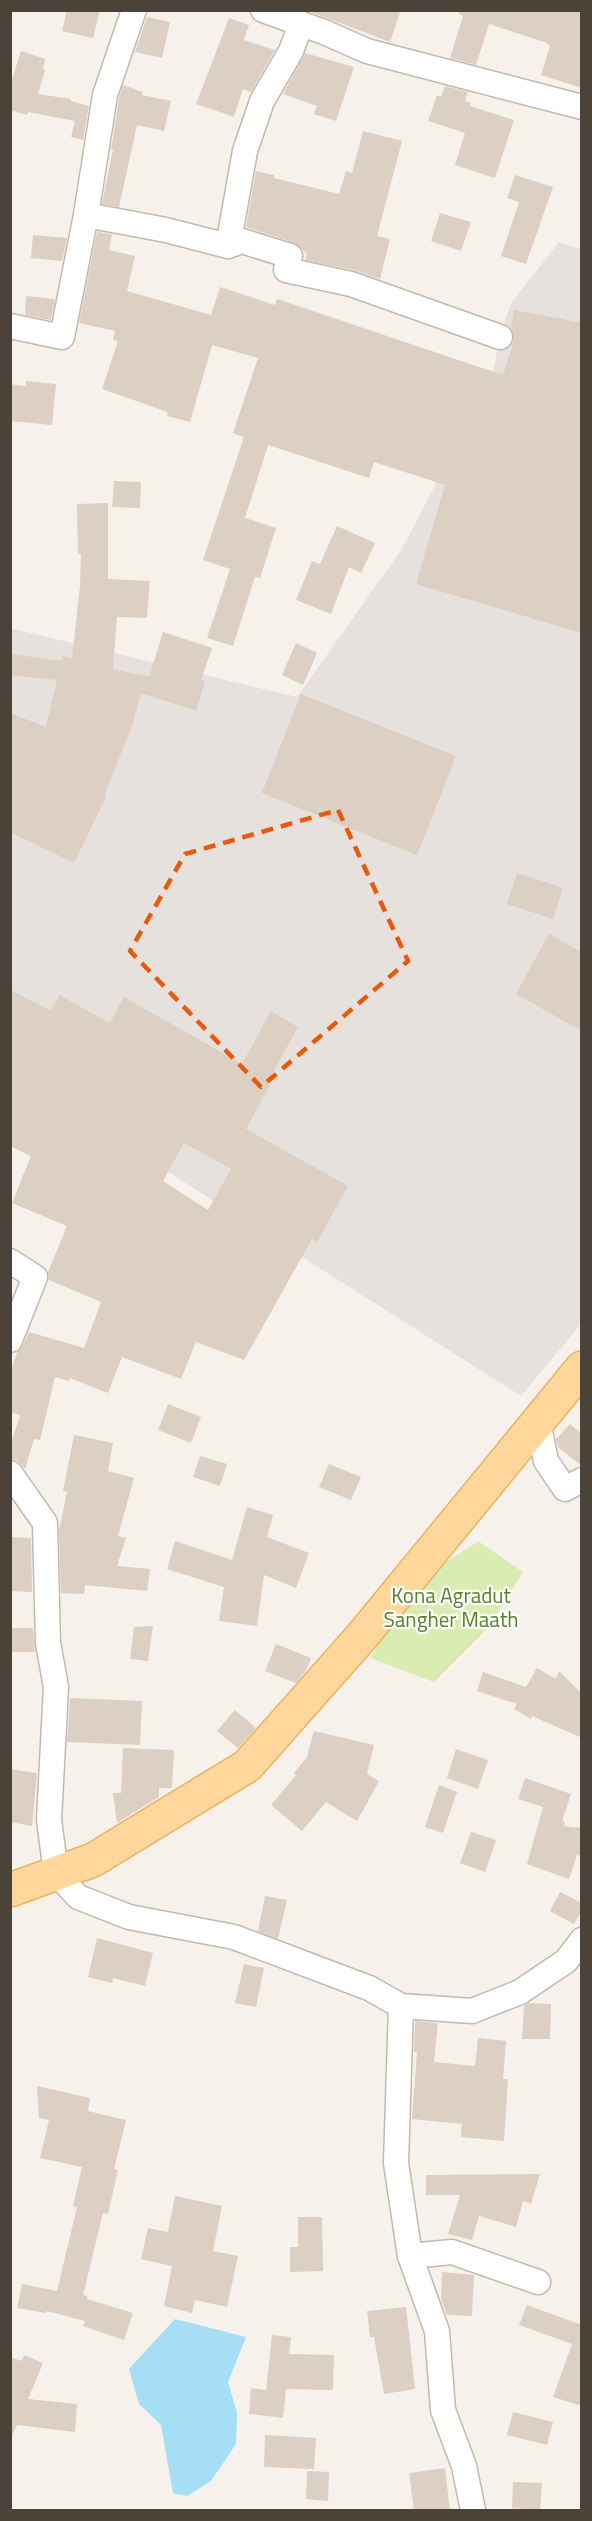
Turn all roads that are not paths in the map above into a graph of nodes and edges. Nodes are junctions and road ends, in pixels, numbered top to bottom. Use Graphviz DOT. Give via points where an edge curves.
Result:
graph roads {
  1 [pos="134,10"];
  2 [pos="263,10"];
  3 [pos="301,24"];
  4 [pos="582,107"];
  5 [pos="86,215"];
  6 [pos="228,246"];
  7 [pos="10,326"];
  8 [pos="500,337"];
  9 [pos="10,1261"];
  10 [pos="10,1340"];
  11 [pos="582,1368"];
  12 [pos="538,1421"];
  13 [pos="10,1473"];
  14 [pos="582,1480"];
  15 [pos="56,1873"];
  16 [pos="10,1890"];
  17 [pos="582,1940"];
  18 [pos="401,2006"];
  19 [pos="410,2256"];
  20 [pos="538,2282"];
  21 [pos="473,2511"];
  1 -- 5 [label="street" via="105,95"];
  2 -- 3 [label="street"];
  3 -- 4 [label="street" via="367,51"];
  3 -- 6 [label="street" via="291,51 262,101 245,151"];
  5 -- 6 [label="street"];
  5 -- 7 [label="street" via="62,337"];
  6 -- 8 [label="street" via="242,241 290,256 286,270 351,284"];
  9 -- 10 [label="street" via="35,1277"];
  11 -- 12 [label="main road"];
  12 -- 14 [label="street" via="546,1461 565,1489"];
  12 -- 15 [label="main road" via="363,1635 247,1766 93,1860"];
  13 -- 15 [label="street" via="45,1523 48,1643 56,1687 49,1820"];
  15 -- 16 [label="main road"];
  15 -- 18 [label="street" via="78,1897 129,1917 234,1937 369,1988"];
  17 -- 18 [label="street" via="566,1961 520,1992 472,2011"];
  18 -- 19 [label="street" via="396,2163"];
  19 -- 20 [label="street" via="452,2252"];
  19 -- 21 [label="street" via="437,2331 443,2410 464,2466"];
}
